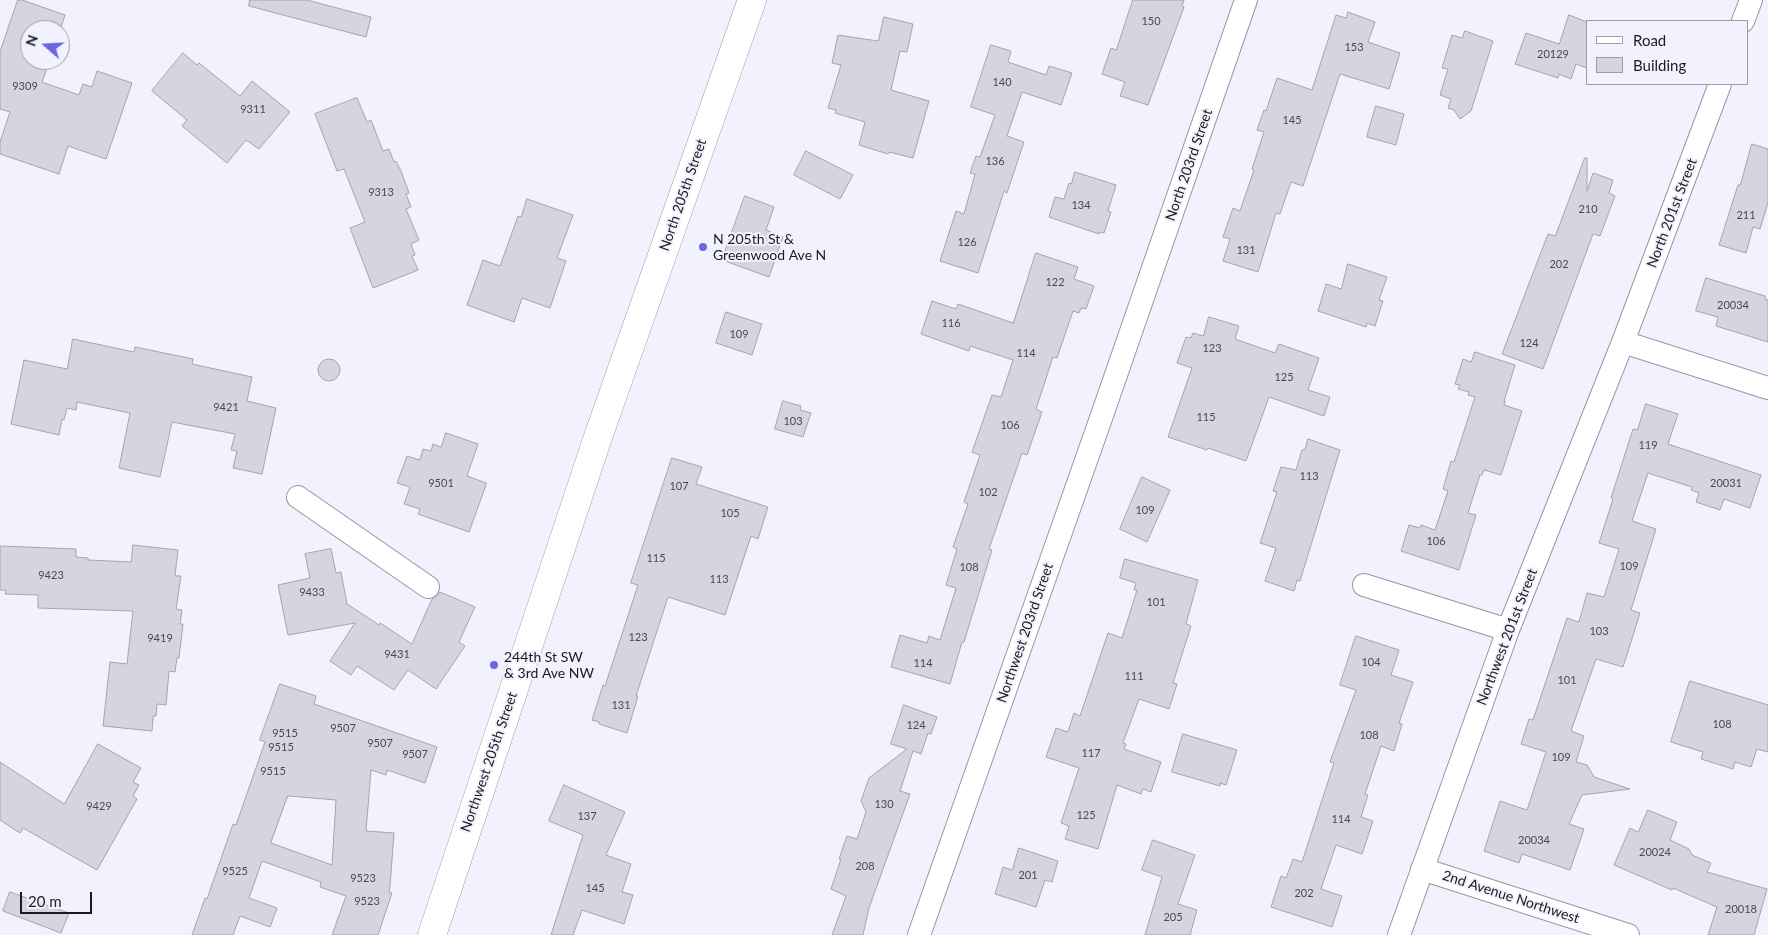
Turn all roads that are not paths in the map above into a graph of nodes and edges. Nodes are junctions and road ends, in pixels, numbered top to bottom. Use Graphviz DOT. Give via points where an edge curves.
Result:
graph roads {
  1 [pos="752,0"];
  2 [pos="1246,0"];
  3 [pos="1752,0"];
  4 [pos="1744,20"];
  5 [pos="1720,85"];
  6 [pos="1132,330"];
  7 [pos="1623,342"];
  8 [pos="1768,388"];
  9 [pos="614,391"];
  10 [pos="298,497"];
  11 [pos="1364,585"];
  12 [pos="428,587"];
  13 [pos="1508,630"];
  14 [pos="1422,868"];
  15 [pos="432,935"];
  16 [pos="919,935"];
  17 [pos="1399,935"];
  18 [pos="1628,935"];
  1 -- 9 [label="street, North 205th Street"];
  2 -- 6 [label="street, North 203rd Street"];
  3 -- 4 [label="street"];
  5 -- 7 [label="street, North 201st Street"];
  6 -- 16 [label="street, Northwest 203rd Street"];
  7 -- 8 [label="street"];
  7 -- 13 [label="street, Northwest 201st Street"];
  9 -- 15 [label="street, Northwest 205th Street"];
  10 -- 12 [label="street"];
  11 -- 13 [label="street"];
  13 -- 14 [label="street, Northwest 201st Street"];
  14 -- 17 [label="street, Northwest 201st Street"];
  14 -- 18 [label="street, 2nd Avenue Northwest"];
}
